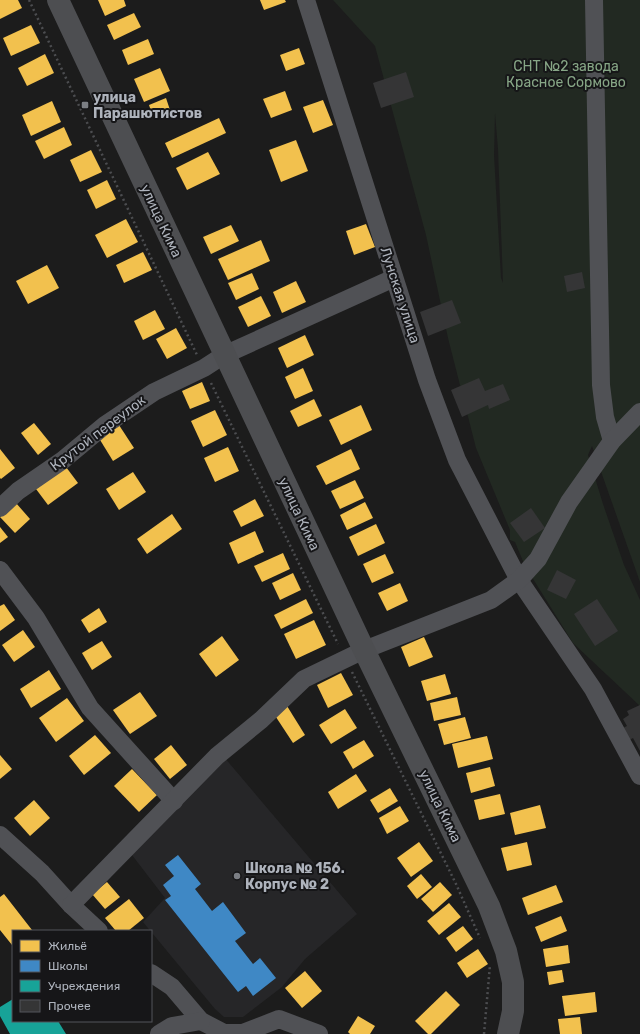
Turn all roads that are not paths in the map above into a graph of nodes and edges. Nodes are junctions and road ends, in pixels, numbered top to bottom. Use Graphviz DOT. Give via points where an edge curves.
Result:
graph roads {
  1 [pos="58,0"];
  2 [pos="306,0"];
  3 [pos="594,0"];
  4 [pos="394,278"];
  5 [pos="224,355"];
  6 [pos="640,412"];
  7 [pos="612,441"];
  8 [pos="0,508"];
  9 [pos="0,570"];
  10 [pos="519,580"];
  11 [pos="355,654"];
  12 [pos="640,776"];
  13 [pos="174,801"];
  14 [pos="0,835"];
  15 [pos="72,906"];
  16 [pos="98,930"];
  17 [pos="152,974"];
  18 [pos="201,1021"];
  19 [pos="159,1034"];
  20 [pos="319,1034"];
  21 [pos="508,1034"];
  1 -- 5 [label="main road, улица Кима"];
  2 -- 4 [label="street, Лунская улица"];
  3 -- 7 [label="street" via="601,385 605,417"];
  4 -- 5 [label="street, Крутой переулок"];
  4 -- 10 [label="street, Лунская улица" via="427,380 457,460"];
  5 -- 8 [label="street, Крутой переулок" via="204,368 154,392 105,425 63,460 18,491"];
  5 -- 11 [label="main road, улица Кима"];
  6 -- 7 [label="street"];
  7 -- 10 [label="street" via="569,502 538,559"];
  9 -- 13 [label="street" via="36,618 90,708"];
  10 -- 11 [label="street" via="491,600"];
  10 -- 12 [label="street, Лунская улица" via="593,689"];
  11 -- 13 [label="street" via="304,680 217,756"];
  11 -- 21 [label="main road, улица Кима" via="488,906 506,951 513,982 513,1011"];
  13 -- 15 [label="street"];
  14 -- 15 [label="street"];
  15 -- 16 [label="street"];
  17 -- 18 [label="street" via="172,986"];
  18 -- 19 [label="street" via="172,1026"];
  18 -- 20 [label="street" via="224,1033 243,1033 279,1019"];
}
